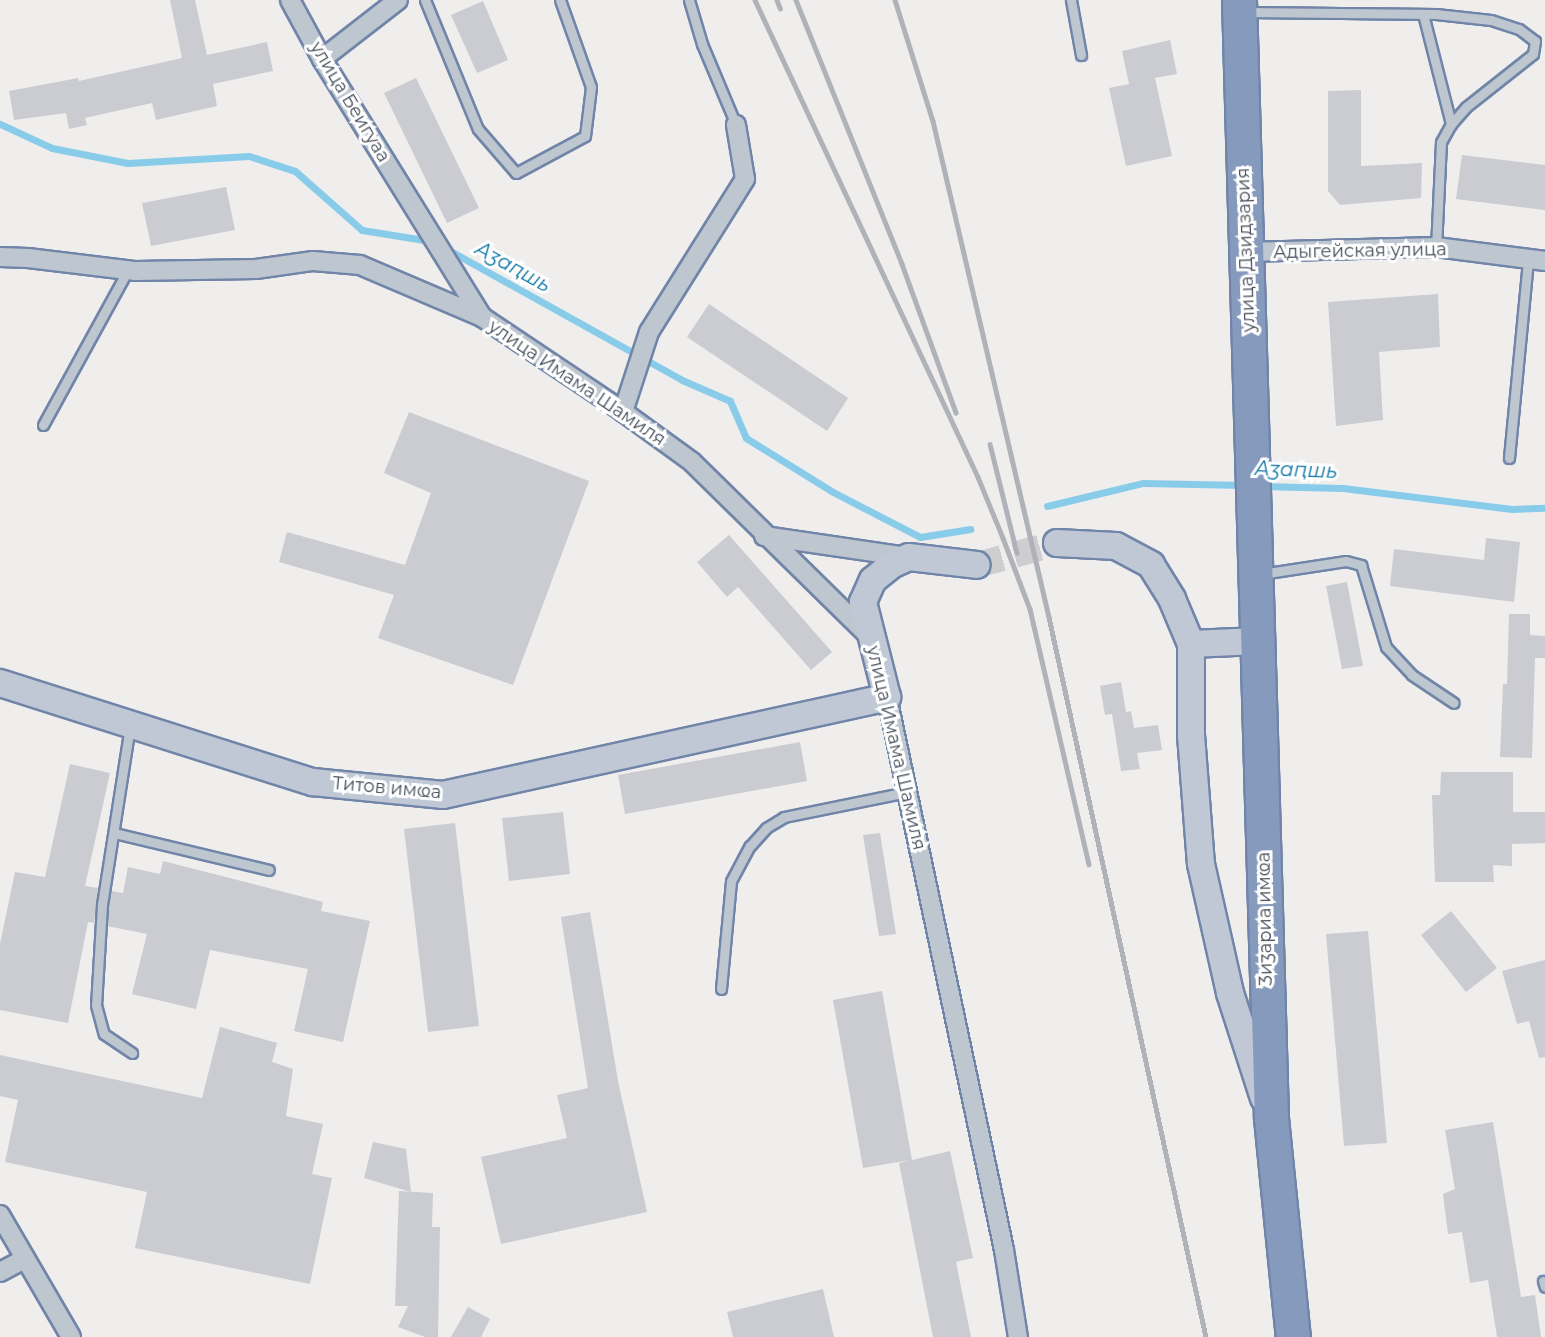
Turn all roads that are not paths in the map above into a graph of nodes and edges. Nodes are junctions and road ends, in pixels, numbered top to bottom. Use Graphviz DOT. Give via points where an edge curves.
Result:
graph roads {
  1 [pos="290,0"];
  2 [pos="398,0"];
  3 [pos="425,0"];
  4 [pos="560,0"];
  5 [pos="689,0"];
  6 [pos="1071,0"];
  7 [pos="1239,6"];
  8 [pos="1424,14"];
  9 [pos="1540,44"];
  10 [pos="1081,55"];
  11 [pos="322,59"];
  12 [pos="1451,124"];
  13 [pos="736,125"];
  14 [pos="1436,247"];
  15 [pos="1246,252"];
  16 [pos="0,257"];
  17 [pos="1537,260"];
  18 [pos="128,270"];
  19 [pos="452,272"];
  20 [pos="482,317"];
  21 [pos="623,412"];
  22 [pos="43,425"];
  23 [pos="1509,458"];
  24 [pos="1252,485"];
  25 [pos="764,536"];
  26 [pos="1057,543"];
  27 [pos="909,557"];
  28 [pos="977,565"];
  29 [pos="1256,575"];
  30 [pos="873,641"];
  31 [pos="1258,641"];
  32 [pos="1191,644"];
  33 [pos="0,683"];
  34 [pos="887,697"];
  35 [pos="1454,703"];
  36 [pos="131,724"];
  37 [pos="907,792"];
  38 [pos="114,833"];
  39 [pos="269,870"];
  40 [pos="721,989"];
  41 [pos="132,1053"];
  42 [pos="1271,1118"];
  43 [pos="0,1215"];
  44 [pos="24,1258"];
  45 [pos="0,1272"];
  46 [pos="71,1337"];
  47 [pos="1018,1337"];
  48 [pos="1293,1337"];
  1 -- 11 [label="street, улица Беигуаа"];
  2 -- 11 [label="street"];
  3 -- 4 [label="lane" via="478,129 516,173 585,136 591,87"];
  5 -- 13 [label="lane" via="702,44"];
  6 -- 10 [label="lane"];
  7 -- 8 [label="lane"];
  7 -- 15 [label="highway, улица Дзидзария"];
  8 -- 9 [label="lane" via="1491,20 1519,29"];
  8 -- 12 [label="lane"];
  9 -- 12 [label="lane"];
  11 -- 19 [label="street, улица Беигуаа"];
  12 -- 14 [label="lane" via="1441,142"];
  13 -- 21 [label="street" via="745,180 649,332"];
  14 -- 15 [label="street, Адыгейская улица"];
  14 -- 17 [label="street, Адыгейская улица"];
  15 -- 24 [label="highway, улица Дзидзария"];
  16 -- 18 [label="street"];
  17 -- 23 [label="lane"];
  18 -- 20 [label="street" via="256,269 313,261 360,265"];
  18 -- 22 [label="lane"];
  19 -- 20 [label="street, улица Имама Шамиля"];
  20 -- 21 [label="street, улица Имама Шамиля"];
  21 -- 25 [label="street, улица Имама Шамиля" via="692,462"];
  24 -- 29 [label="highway, Ӡиӡариа имҩа"];
  25 -- 27 [label="street"];
  25 -- 30 [label="street, улица Имама Шамиля"];
  26 -- 32 [label="street" via="1116,546 1151,565 1172,599"];
  27 -- 28 [label="street"];
  27 -- 30 [label="street" via="873,580 863,602"];
  29 -- 31 [label="highway, Ӡиӡариа имҩа"];
  29 -- 35 [label="lane" via="1346,561 1360,565 1386,646 1412,675"];
  30 -- 34 [label="street, улица Имама Шамиля"];
  31 -- 32 [label="street"];
  31 -- 42 [label="highway, Ӡиӡариа имҩа"];
  32 -- 42 [label="street" via="1191,735 1201,864 1230,993"];
  33 -- 36 [label="street, Титов имҩа"];
  34 -- 36 [label="street, Титов имҩа" via="444,795 313,782"];
  34 -- 37 [label="street, улица Имама Шамиля"];
  36 -- 38 [label="lane"];
  37 -- 40 [label="lane" via="784,818 766,828 731,881"];
  37 -- 47 [label="street, улица Имама Шамиля" via="1004,1250"];
  38 -- 39 [label="lane"];
  38 -- 41 [label="lane" via="102,905 96,1005 104,1034"];
  42 -- 48 [label="highway, Ӡиӡариа имҩа"];
  43 -- 44 [label="street"];
  44 -- 45 [label="street"];
  44 -- 46 [label="street"];
}
